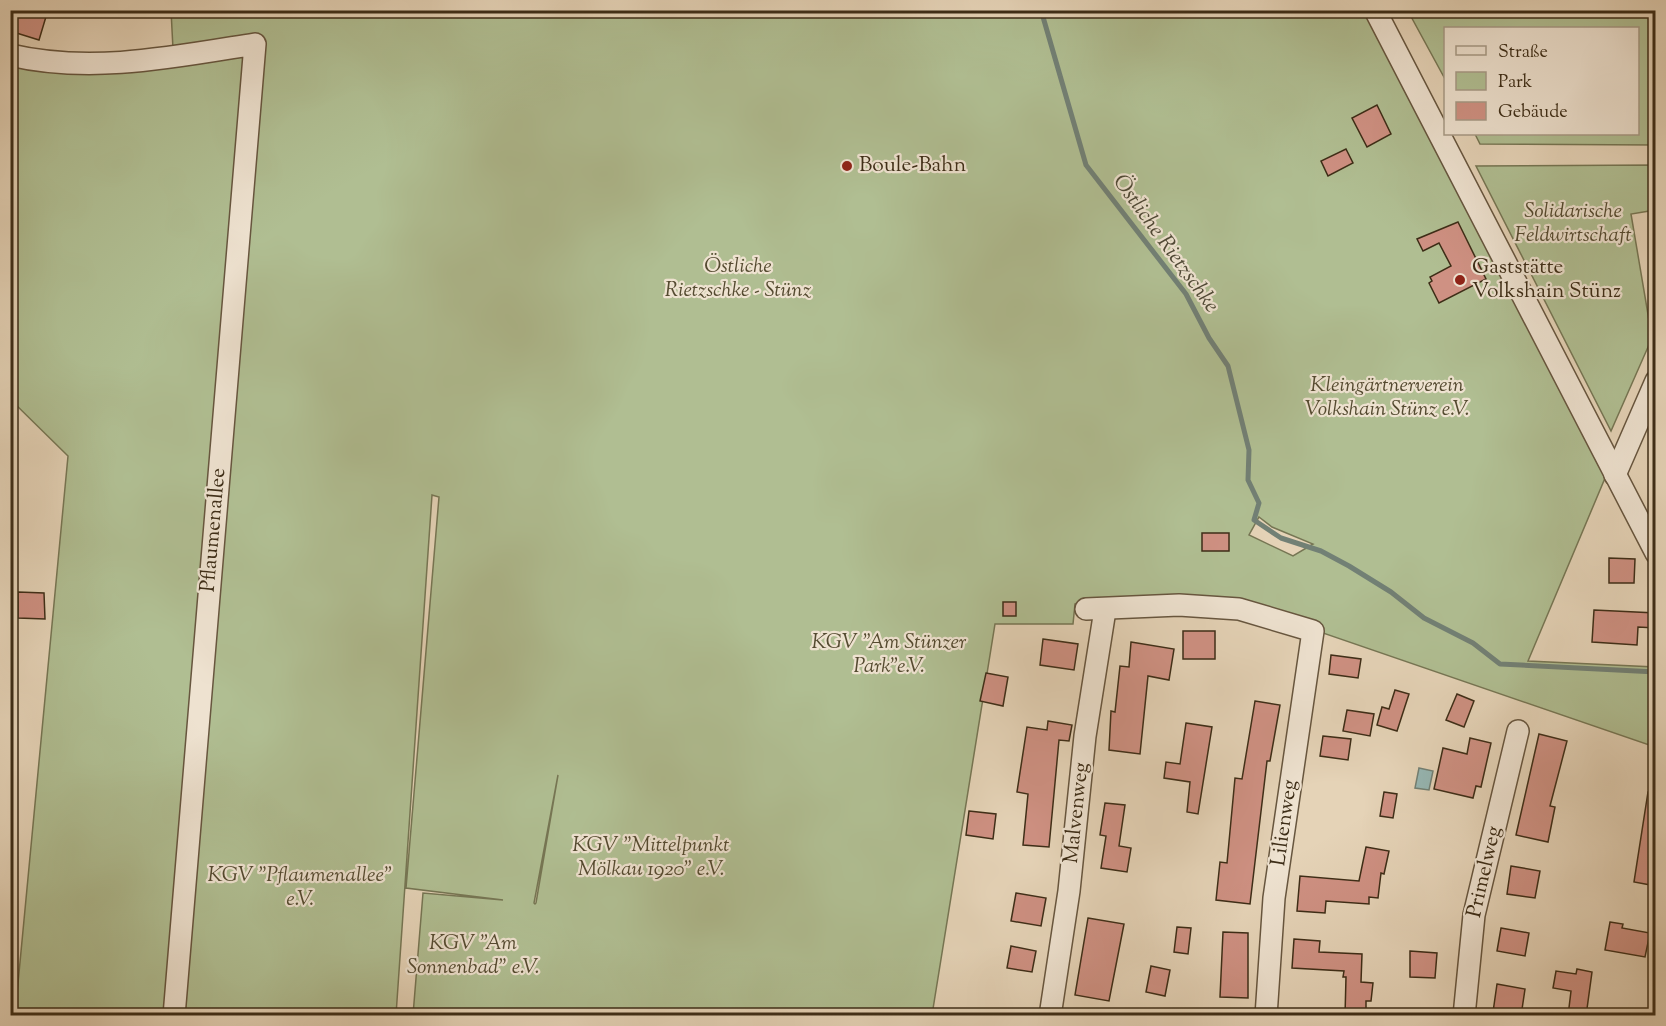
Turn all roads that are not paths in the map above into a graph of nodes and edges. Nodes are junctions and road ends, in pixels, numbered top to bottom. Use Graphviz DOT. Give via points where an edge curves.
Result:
graph roads {
  1 [pos="1376,10"];
  2 [pos="10,55"];
  3 [pos="1656,381"];
  4 [pos="1615,475"];
  5 [pos="1656,553"];
  6 [pos="1312,631"];
  7 [pos="1518,731"];
  8 [pos="174,1016"];
  9 [pos="1050,1016"];
  10 [pos="1266,1016"];
  11 [pos="1464,1016"];
  1 -- 4 [label="street"];
  2 -- 8 [label="street, Pflaumenallee" via="65,65 159,59 255,44"];
  3 -- 4 [label="street"];
  4 -- 5 [label="street"];
  6 -- 9 [label="street, Malvenweg" via="1239,609 1179,605 1096,609 1068,891"];
  6 -- 10 [label="street, Lilienweg" via="1274,898"];
  7 -- 11 [label="street, Primelweg" via="1474,915"];
}
